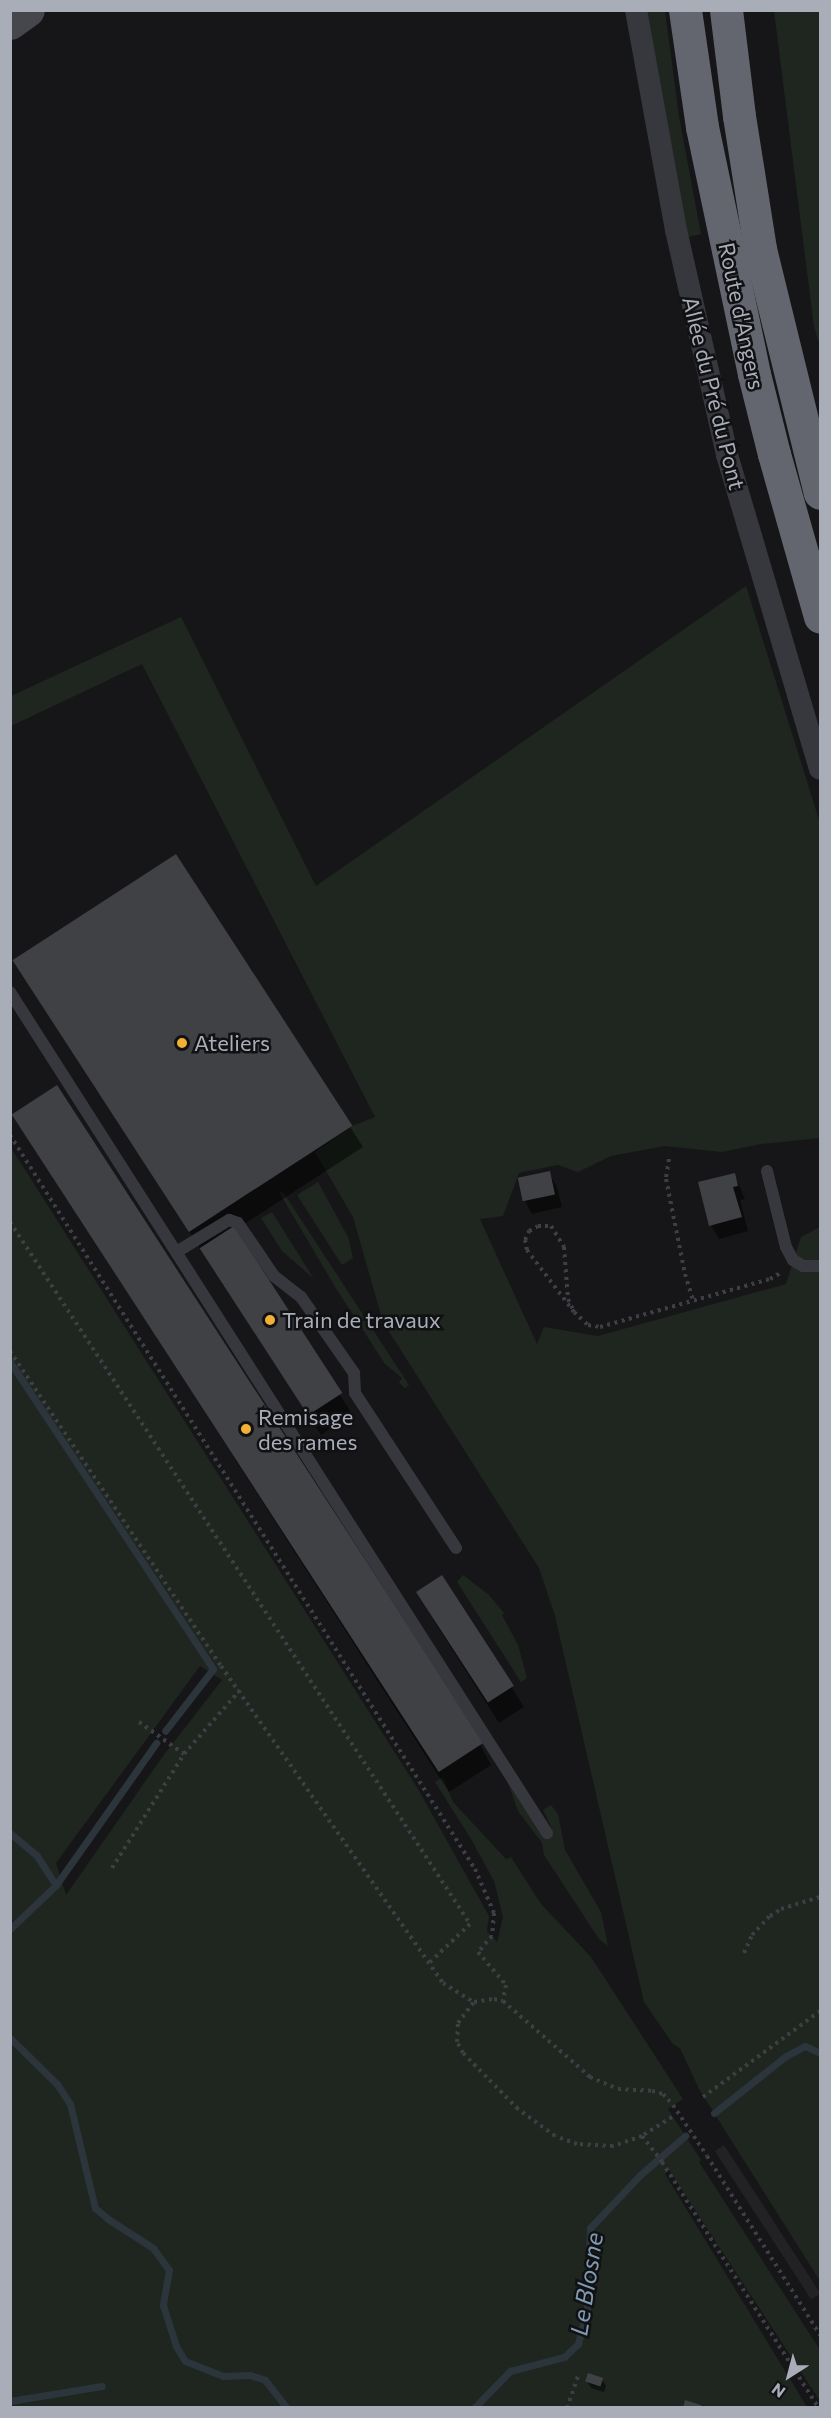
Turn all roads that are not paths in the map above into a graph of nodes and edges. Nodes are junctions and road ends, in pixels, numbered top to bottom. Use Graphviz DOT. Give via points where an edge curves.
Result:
graph roads {
  1 [pos="28,10"];
  2 [pos="636,10"];
  3 [pos="684,10"];
  4 [pos="726,10"];
  5 [pos="10,23"];
  6 [pos="820,493"];
  7 [pos="820,617"];
  8 [pos="820,768"];
  9 [pos="10,992"];
  10 [pos="767,1171"];
  11 [pos="178,1251"];
  12 [pos="820,1266"];
  13 [pos="456,1548"];
  14 [pos="547,1833"];
  1 -- 5 [label="street"];
  2 -- 8 [label="street, Allée du Pré du Pont" via="676,230 727,455"];
  3 -- 7 [label="highway, Route d'Angers" via="702,127 754,374"];
  4 -- 6 [label="highway, Route d'Angers" via="760,249"];
  9 -- 11 [label="lane"];
  10 -- 12 [label="lane" via="786,1247 803,1266"];
  11 -- 13 [label="lane" via="229,1220 238,1223 274,1276 301,1297 354,1373 355,1393"];
  11 -- 14 [label="lane"];
}
